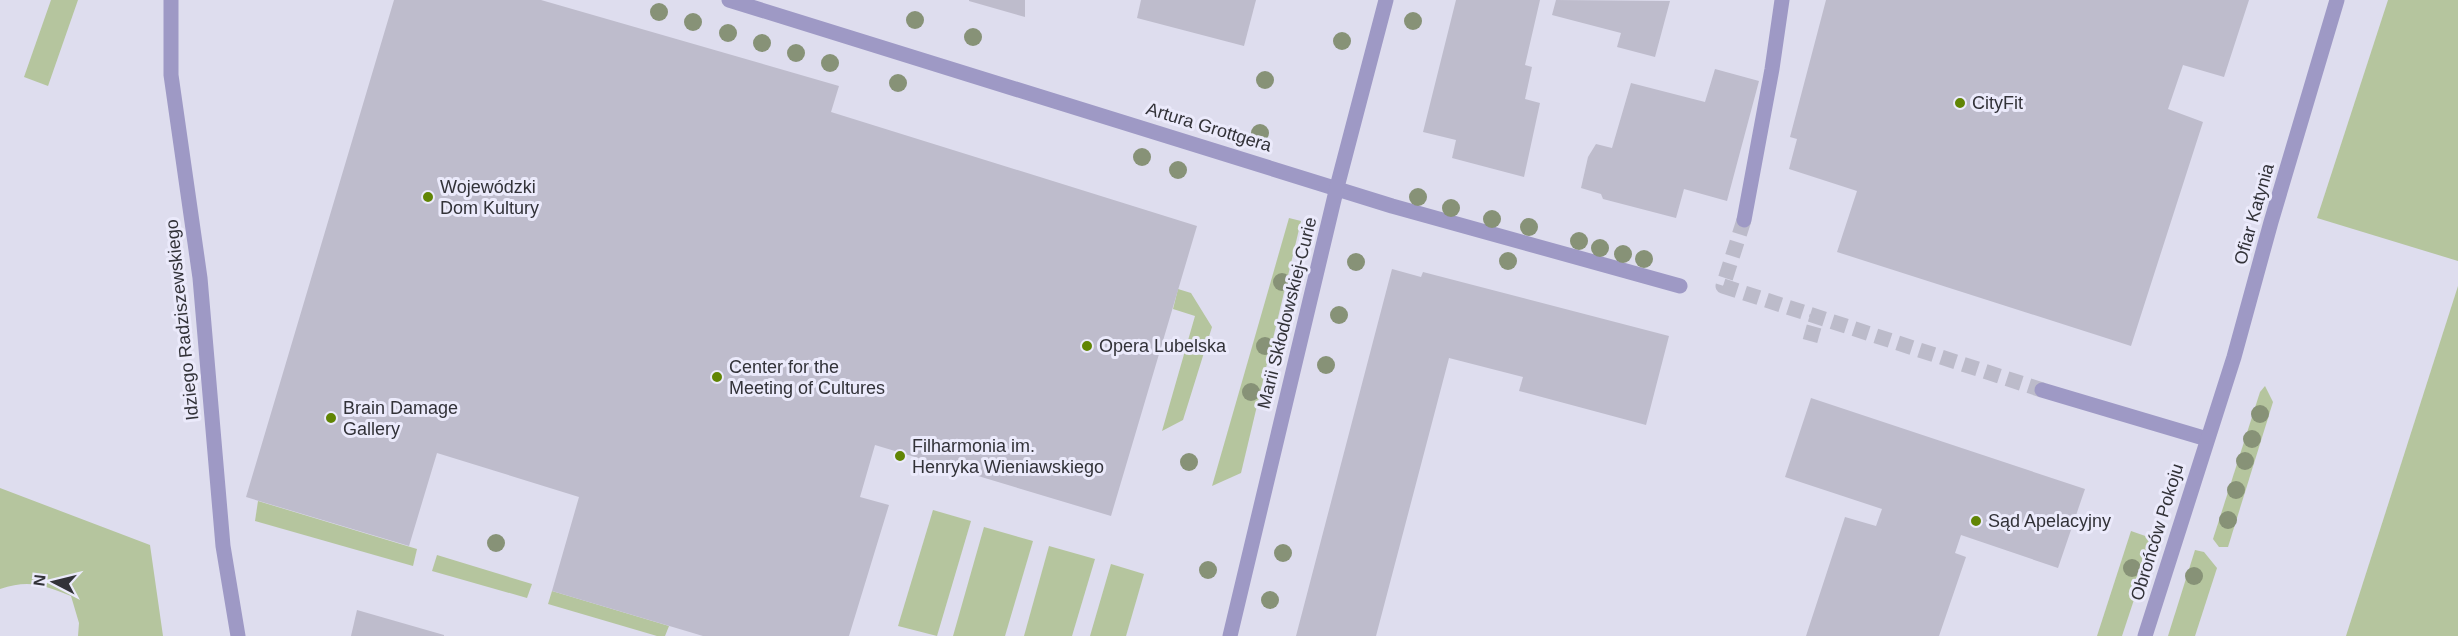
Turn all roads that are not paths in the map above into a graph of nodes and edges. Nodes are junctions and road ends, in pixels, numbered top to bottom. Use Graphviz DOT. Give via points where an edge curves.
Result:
graph roads {
  1 [pos="171,0"];
  2 [pos="729,0"];
  3 [pos="1386,0"];
  4 [pos="1782,0"];
  5 [pos="2337,0"];
  6 [pos="1337,187"];
  7 [pos="1744,220"];
  8 [pos="1680,286"];
  9 [pos="2042,390"];
  10 [pos="2206,439"];
  11 [pos="238,636"];
  12 [pos="1230,636"];
  13 [pos="2145,636"];
  1 -- 11 [label="street, Idziego Radziszewskiego" via="171,75 200,278 223,546"];
  2 -- 6 [label="street, Artura Grottgera"];
  3 -- 6 [label="street, Marii Skłodowskiej-Curie"];
  4 -- 7 [label="street"];
  5 -- 10 [label="street, Ofiar Katynia" via="2234,357"];
  6 -- 8 [label="street, Artura Grottgera" via="1392,206"];
  6 -- 12 [label="street, Marii Skłodowskiej-Curie"];
  9 -- 10 [label="street"];
  10 -- 13 [label="street, Obrońców Pokoju"];
}
